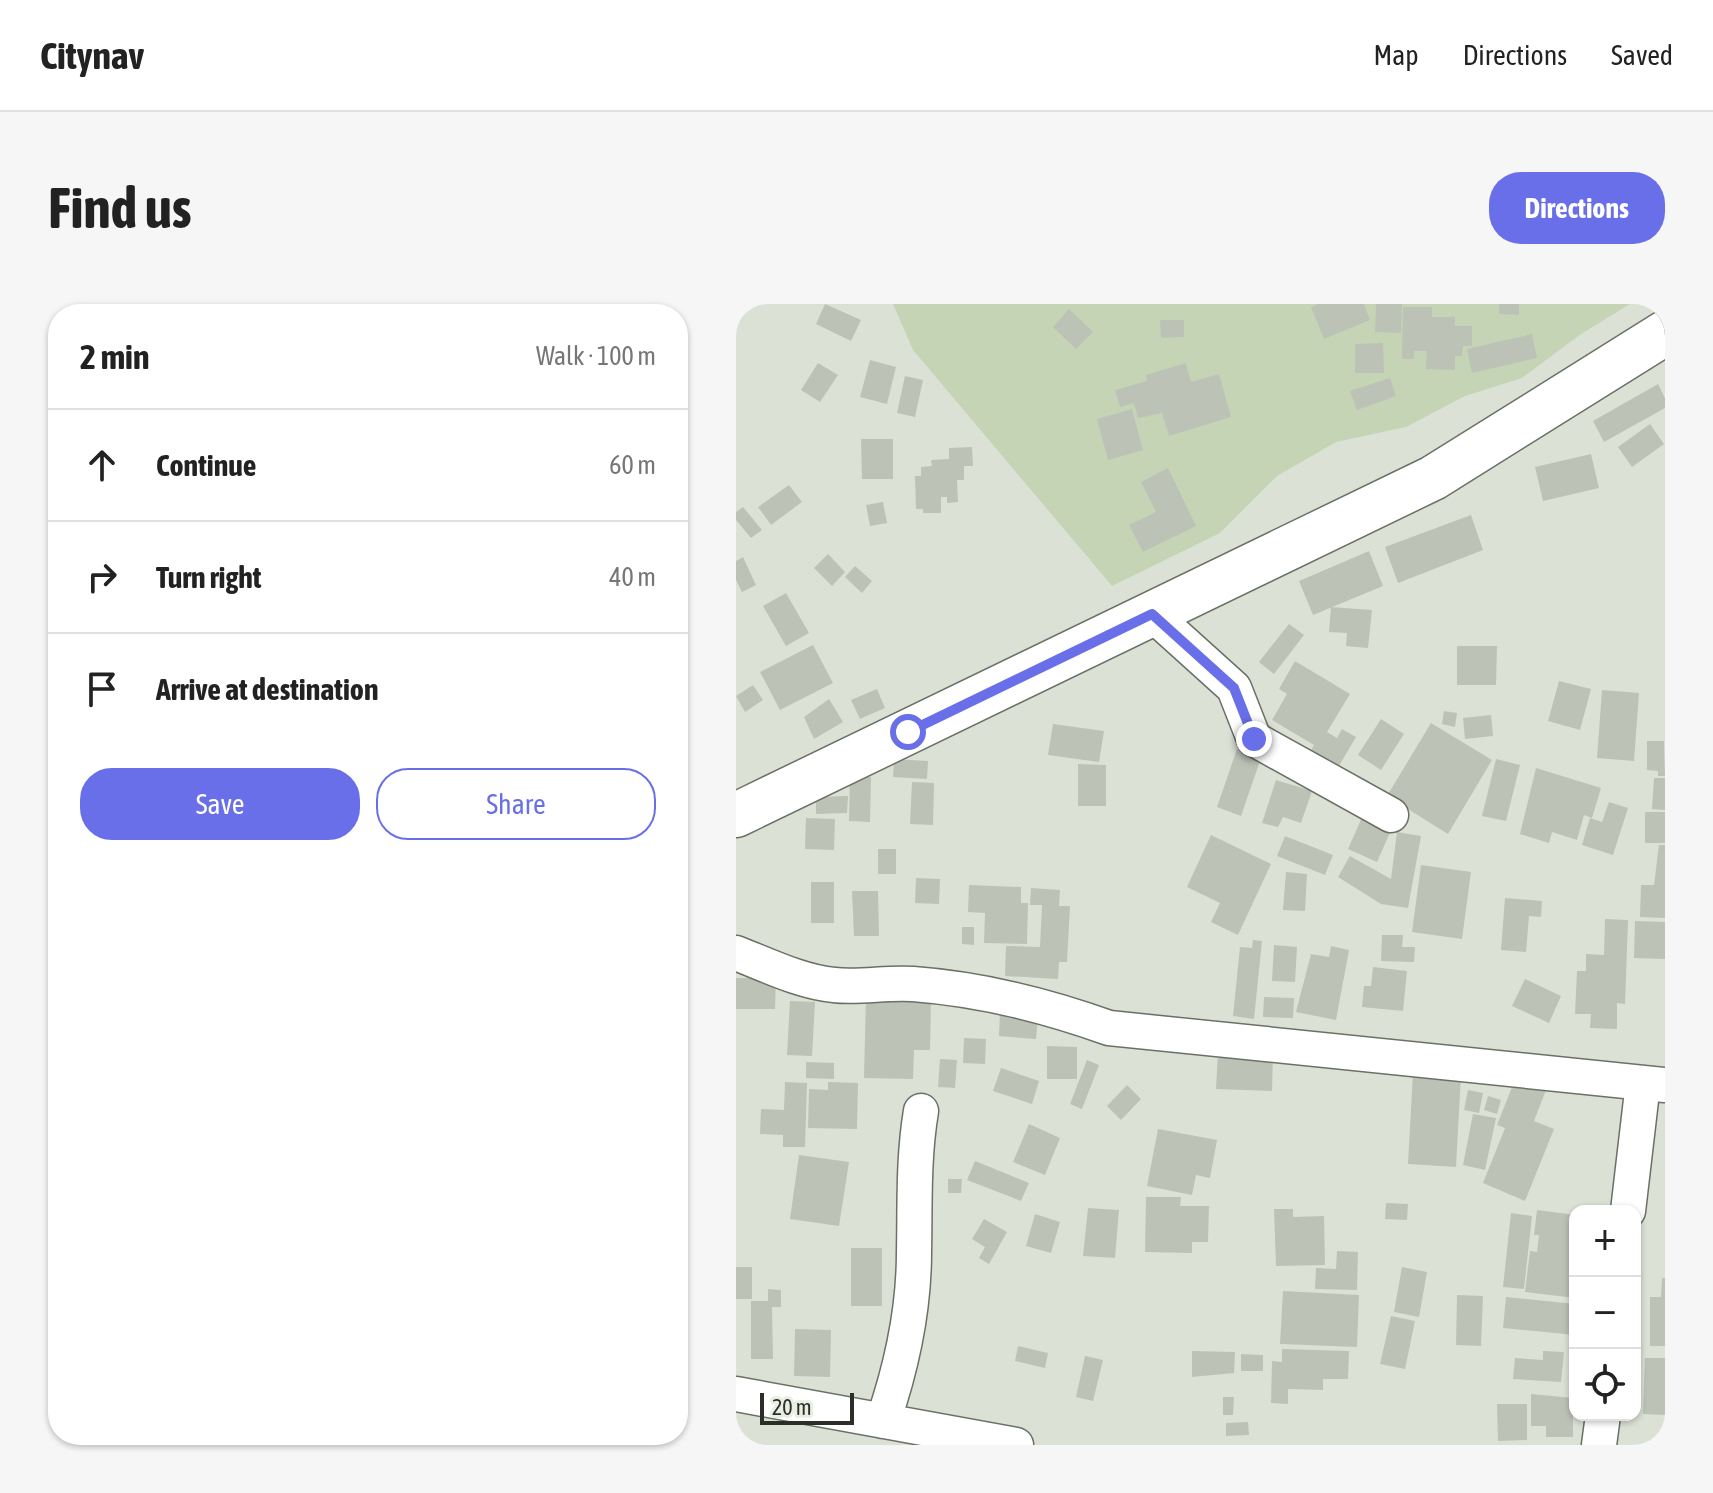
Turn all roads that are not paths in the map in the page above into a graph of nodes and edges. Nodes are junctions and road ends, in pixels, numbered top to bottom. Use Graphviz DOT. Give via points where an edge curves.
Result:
graph roads {
  1 [pos="1665,333"];
  2 [pos="1152,614"];
  3 [pos="736,815"];
  4 [pos="1391,815"];
  5 [pos="736,953"];
  6 [pos="1654,1084"];
  7 [pos="921,1111"];
  8 [pos="1629,1205"];
  9 [pos="736,1394"];
  10 [pos="1602,1421"];
  11 [pos="900,1431"];
  12 [pos="1016,1445"];
  13 [pos="1599,1445"];
  1 -- 2 [label="main road" via="1433,478"];
  2 -- 3 [label="main road"];
  2 -- 4 [label="street" via="1234,688 1254,739"];
  5 -- 6 [label="street" via="813,982 915,984 1005,997 1109,1028"];
  6 -- 8 [label="street"];
  7 -- 11 [label="street"];
  9 -- 11 [label="street"];
  10 -- 13 [label="street"];
  11 -- 12 [label="street"];
}
